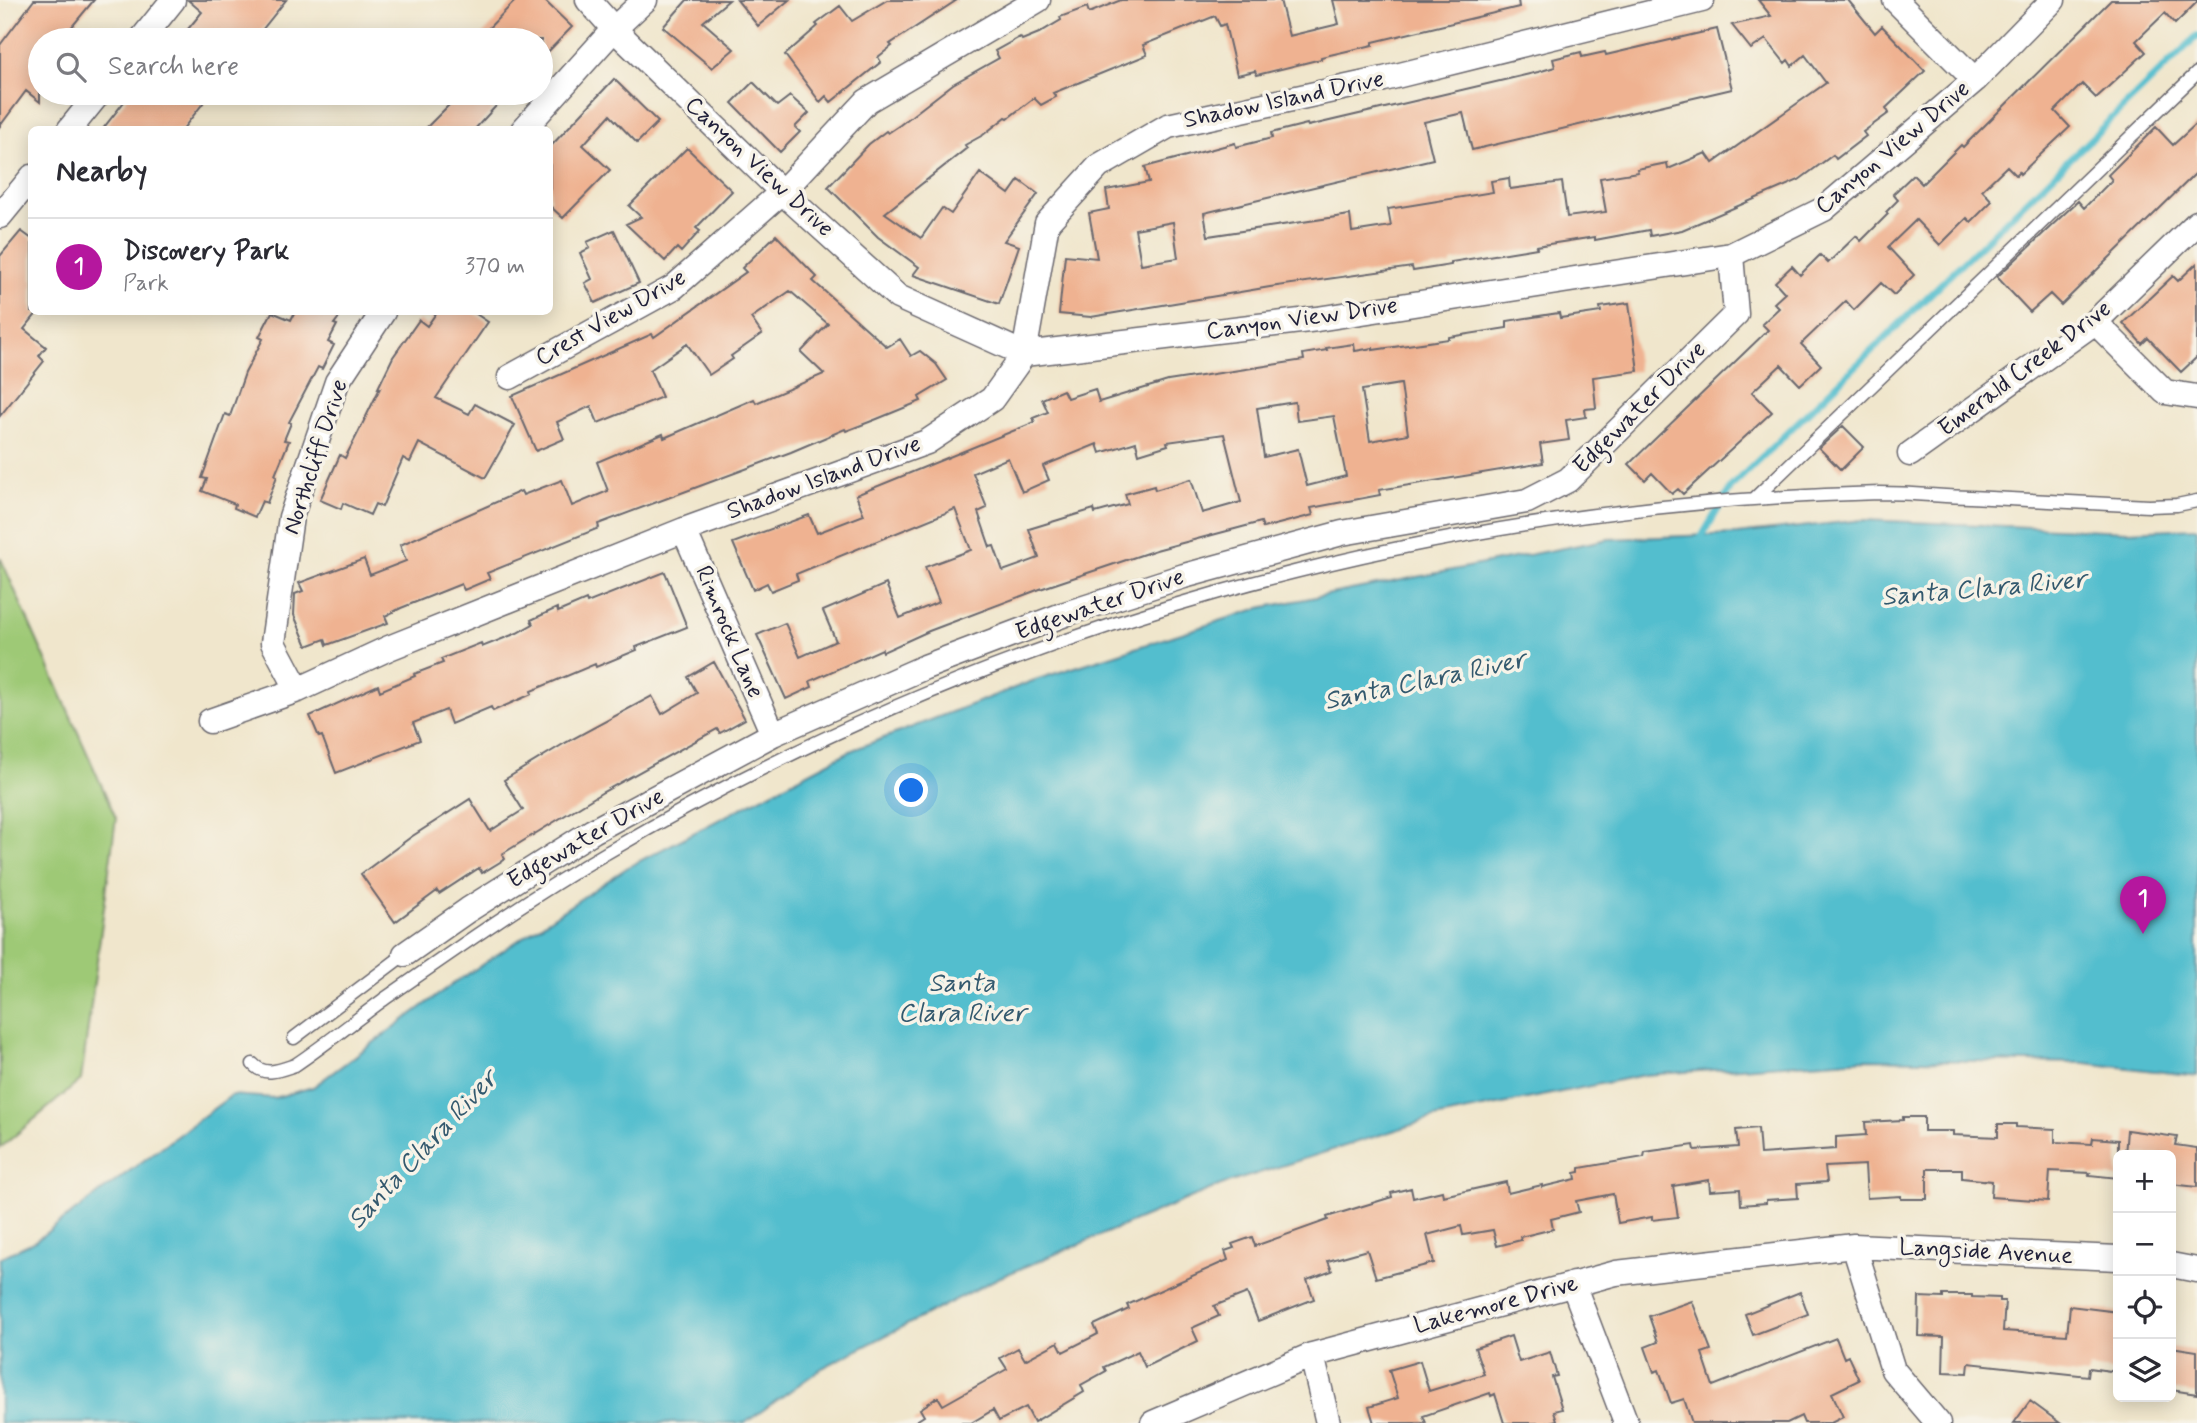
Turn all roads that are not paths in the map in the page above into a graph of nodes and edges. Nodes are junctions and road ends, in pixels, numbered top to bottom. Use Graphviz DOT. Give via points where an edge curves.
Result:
graph roads {
  1 [pos="173,0"];
  2 [pos="588,0"];
  3 [pos="645,0"];
  4 [pos="1038,0"];
  5 [pos="1702,0"];
  6 [pos="1895,0"];
  7 [pos="2053,0"];
  8 [pos="151,28"];
  9 [pos="614,29"];
  10 [pos="2197,73"];
  11 [pos="1975,80"];
  12 [pos="553,97"];
  13 [pos="89,105"];
  14 [pos="546,105"];
  15 [pos="72,126"];
  16 [pos="527,126"];
  17 [pos="28,182"];
  18 [pos="782,192"];
  19 [pos="0,216"];
  20 [pos="2197,223"];
  21 [pos="1731,256"];
  22 [pos="381,315"];
  23 [pos="2095,322"];
  24 [pos="1024,354"];
  25 [pos="510,377"];
  26 [pos="2197,397"];
  27 [pos="1910,454"];
  28 [pos="1748,499"];
  29 [pos="2197,501"];
  30 [pos="684,530"];
  31 [pos="298,691"];
  32 [pos="210,721"];
  33 [pos="782,744"];
  34 [pos="405,954"];
  35 [pos="294,1038"];
  36 [pos="253,1065"];
  37 [pos="1854,1246"];
  38 [pos="2113,1258"];
  39 [pos="2176,1266"];
  40 [pos="2197,1270"];
  41 [pos="1573,1284"];
  42 [pos="1312,1355"];
  43 [pos="1153,1423"];
  44 [pos="1328,1423"];
  45 [pos="1626,1423"];
  46 [pos="1938,1423"];
  1 -- 8 [label="street"];
  2 -- 9 [label="street, Canyon View Drive"];
  3 -- 9 [label="street"];
  4 -- 18 [label="street, Crest View Drive" via="867,101"];
  5 -- 24 [label="street, Shadow Island Drive" via="1384,79 1168,126 1100,166 1047,223"];
  6 -- 11 [label="street"];
  7 -- 11 [label="street, Canyon View Drive"];
  9 -- 12 [label="street"];
  9 -- 18 [label="street, Canyon View Drive"];
  10 -- 28 [label="lane"];
  11 -- 21 [label="street, Canyon View Drive" via="1824,209"];
  13 -- 15 [label="street"];
  14 -- 16 [label="street"];
  17 -- 19 [label="street"];
  18 -- 24 [label="street, Canyon View Drive" via="898,297"];
  18 -- 25 [label="street, Crest View Drive" via="674,287"];
  20 -- 23 [label="street, Emerald Creek Drive"];
  21 -- 24 [label="street, Canyon View Drive" via="1317,319"];
  21 -- 33 [label="street, Edgewater Drive" via="1736,314 1568,480 1527,501 1342,533 1065,614 938,662"];
  22 -- 31 [label="street, Northcliff Drive" via="337,382 291,517 273,643"];
  23 -- 26 [label="street" via="2165,392"];
  23 -- 27 [label="street, Emerald Creek Drive"];
  24 -- 30 [label="street, Shadow Island Drive" via="992,399 927,442"];
  28 -- 29 [label="lane" via="1886,493 2149,506"];
  28 -- 33 [label="lane" via="1511,526 1256,581 1033,651"];
  30 -- 31 [label="street, Shadow Island Drive" via="389,648"];
  30 -- 33 [label="street, Rimrock Lane"];
  31 -- 32 [label="street, Shadow Island Drive"];
  33 -- 34 [label="street, Edgewater Drive" via="593,831"];
  33 -- 36 [label="lane" via="536,896 295,1065 273,1072"];
  34 -- 35 [label="lane"];
  37 -- 38 [label="street, Langside Avenue"];
  37 -- 41 [label="street, Lakemore Drive" via="1616,1273"];
  37 -- 46 [label="street" via="1893,1370"];
  39 -- 40 [label="street"];
  41 -- 42 [label="street, Lakemore Drive"];
  41 -- 45 [label="street"];
  42 -- 43 [label="street, Lakemore Drive"];
  42 -- 44 [label="street"];
}
